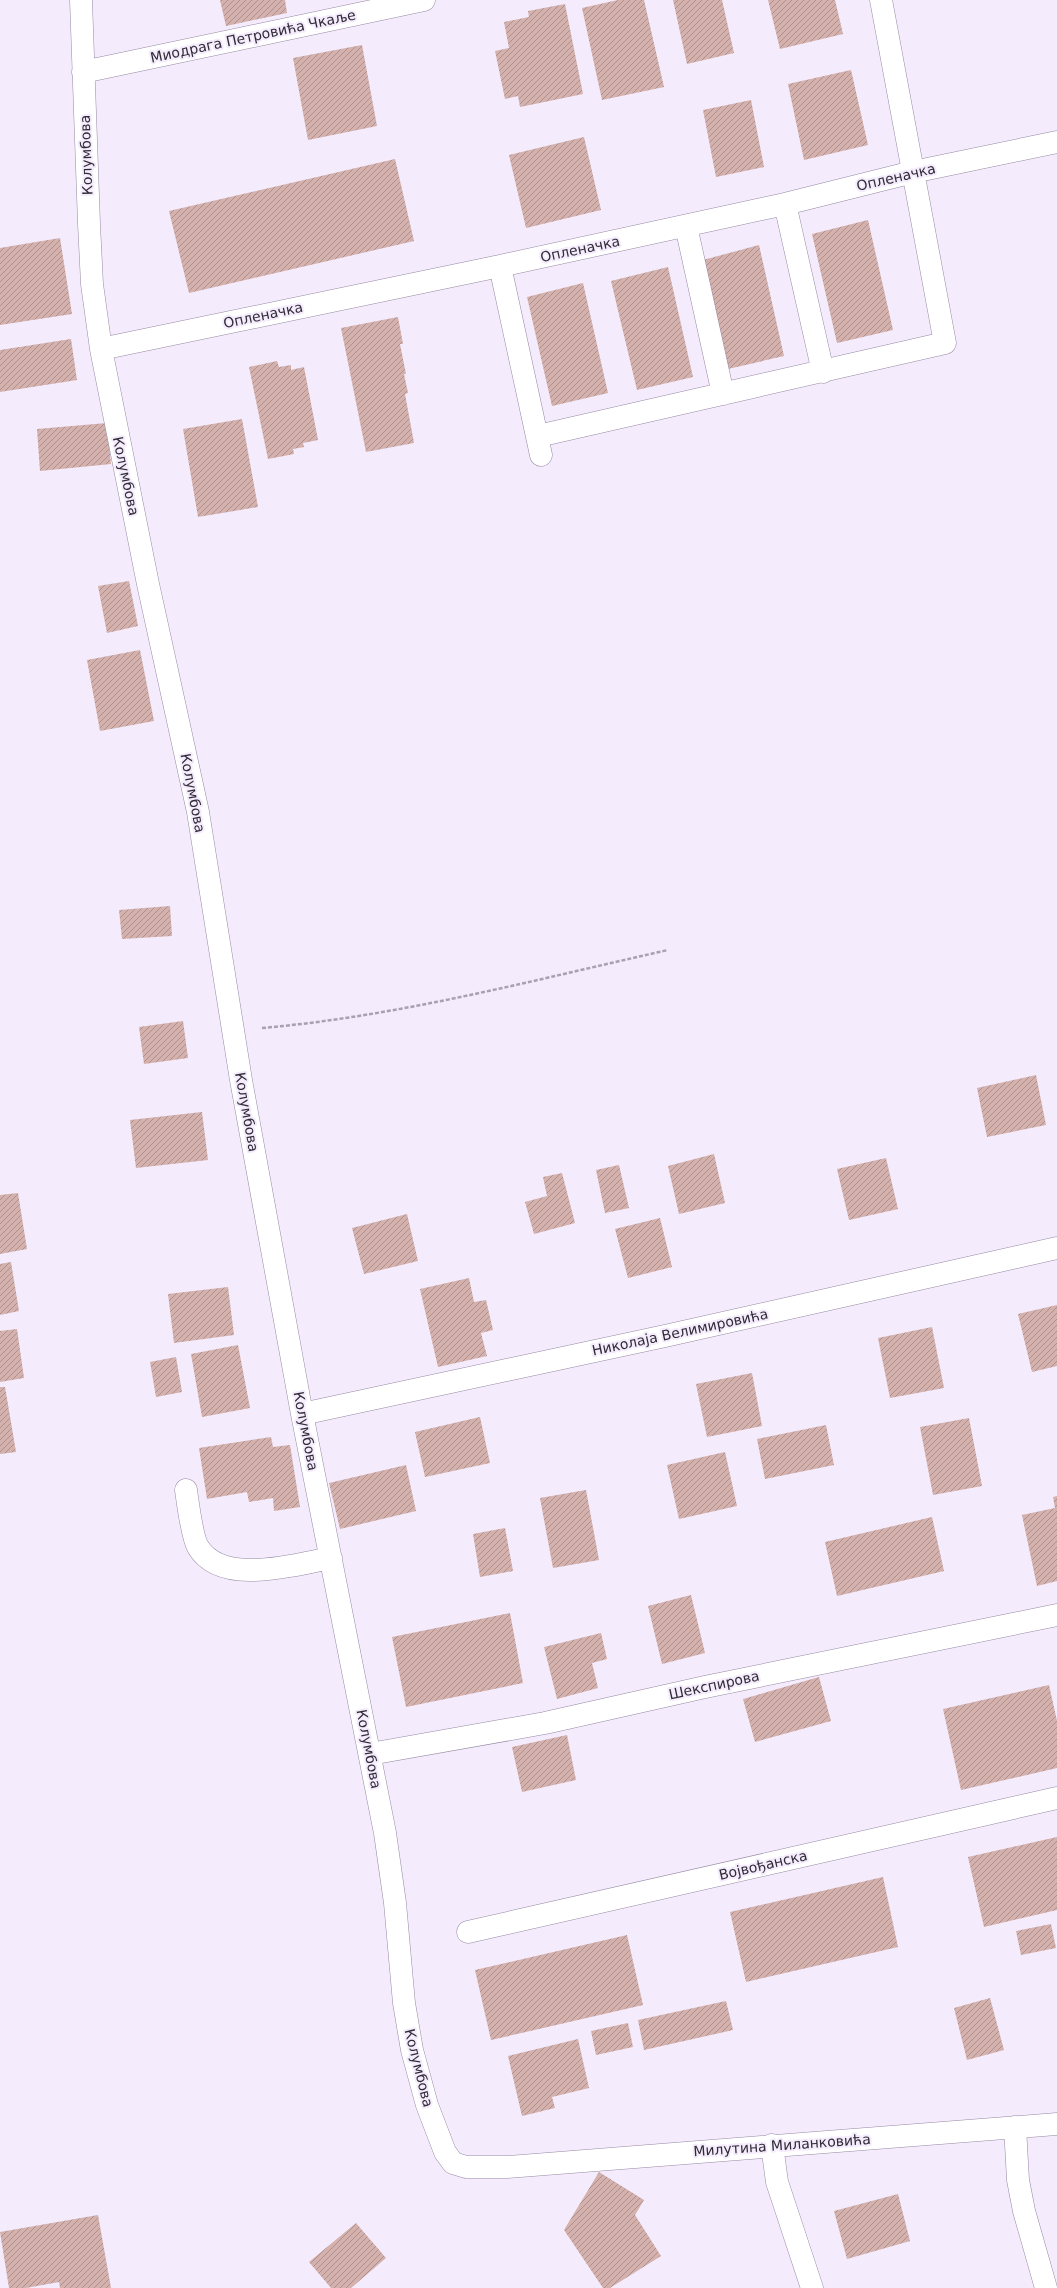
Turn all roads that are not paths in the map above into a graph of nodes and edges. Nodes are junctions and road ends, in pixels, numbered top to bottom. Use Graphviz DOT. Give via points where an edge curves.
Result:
graph roads {
  1 [pos="81,0"];
  2 [pos="424,0"];
  3 [pos="881,0"];
  4 [pos="83,72"];
  5 [pos="1057,142"];
  6 [pos="913,172"];
  7 [pos="785,204"];
  8 [pos="686,226"];
  9 [pos="500,266"];
  10 [pos="101,349"];
  11 [pos="823,372"];
  12 [pos="723,394"];
  13 [pos="1057,1248"];
  14 [pos="302,1414"];
  15 [pos="186,1490"];
  16 [pos="331,1558"];
  17 [pos="1057,1615"];
  18 [pos="370,1754"];
  19 [pos="1057,1798"];
  20 [pos="468,1932"];
  21 [pos="1057,2124"];
  22 [pos="1015,2127"];
  23 [pos="772,2145"];
  24 [pos="507,2167"];
  25 [pos="812,2288"];
  26 [pos="1046,2288"];
  1 -- 4 [label="street, Колумбова"];
  2 -- 4 [label="street, Миодрага Петровића Чкаље"];
  3 -- 6 [label="street"];
  4 -- 10 [label="street, Колумбова" via="92,276"];
  5 -- 6 [label="street, Опленачка"];
  6 -- 7 [label="street, Опленачка"];
  6 -- 11 [label="street" via="945,343"];
  7 -- 8 [label="street, Опленачка"];
  7 -- 11 [label="street"];
  8 -- 9 [label="street, Опленачка"];
  8 -- 12 [label="street"];
  9 -- 10 [label="street, Опленачка"];
  9 -- 12 [label="street" via="539,446"];
  10 -- 14 [label="street, Колумбова" via="148,584 198,812"];
  11 -- 12 [label="street"];
  13 -- 14 [label="street, Николаја Велимировића"];
  14 -- 16 [label="street, Колумбова"];
  15 -- 16 [label="street" via="198,1547 212,1561 233,1569 254,1571"];
  16 -- 18 [label="street, Колумбова"];
  17 -- 18 [label="street, Шекспирова" via="705,1687 545,1723"];
  18 -- 24 [label="street, Колумбова" via="394,1896 404,2003 412,2050 427,2105 445,2152 453,2163 466,2167"];
  19 -- 20 [label="street, Војвођанска"];
  21 -- 22 [label="street, Милутина Миланковића"];
  22 -- 23 [label="street, Милутина Миланковића"];
  22 -- 26 [label="street" via="1018,2180"];
  23 -- 24 [label="street, Милутина Миланковића"];
  23 -- 25 [label="street" via="777,2182"];
}
